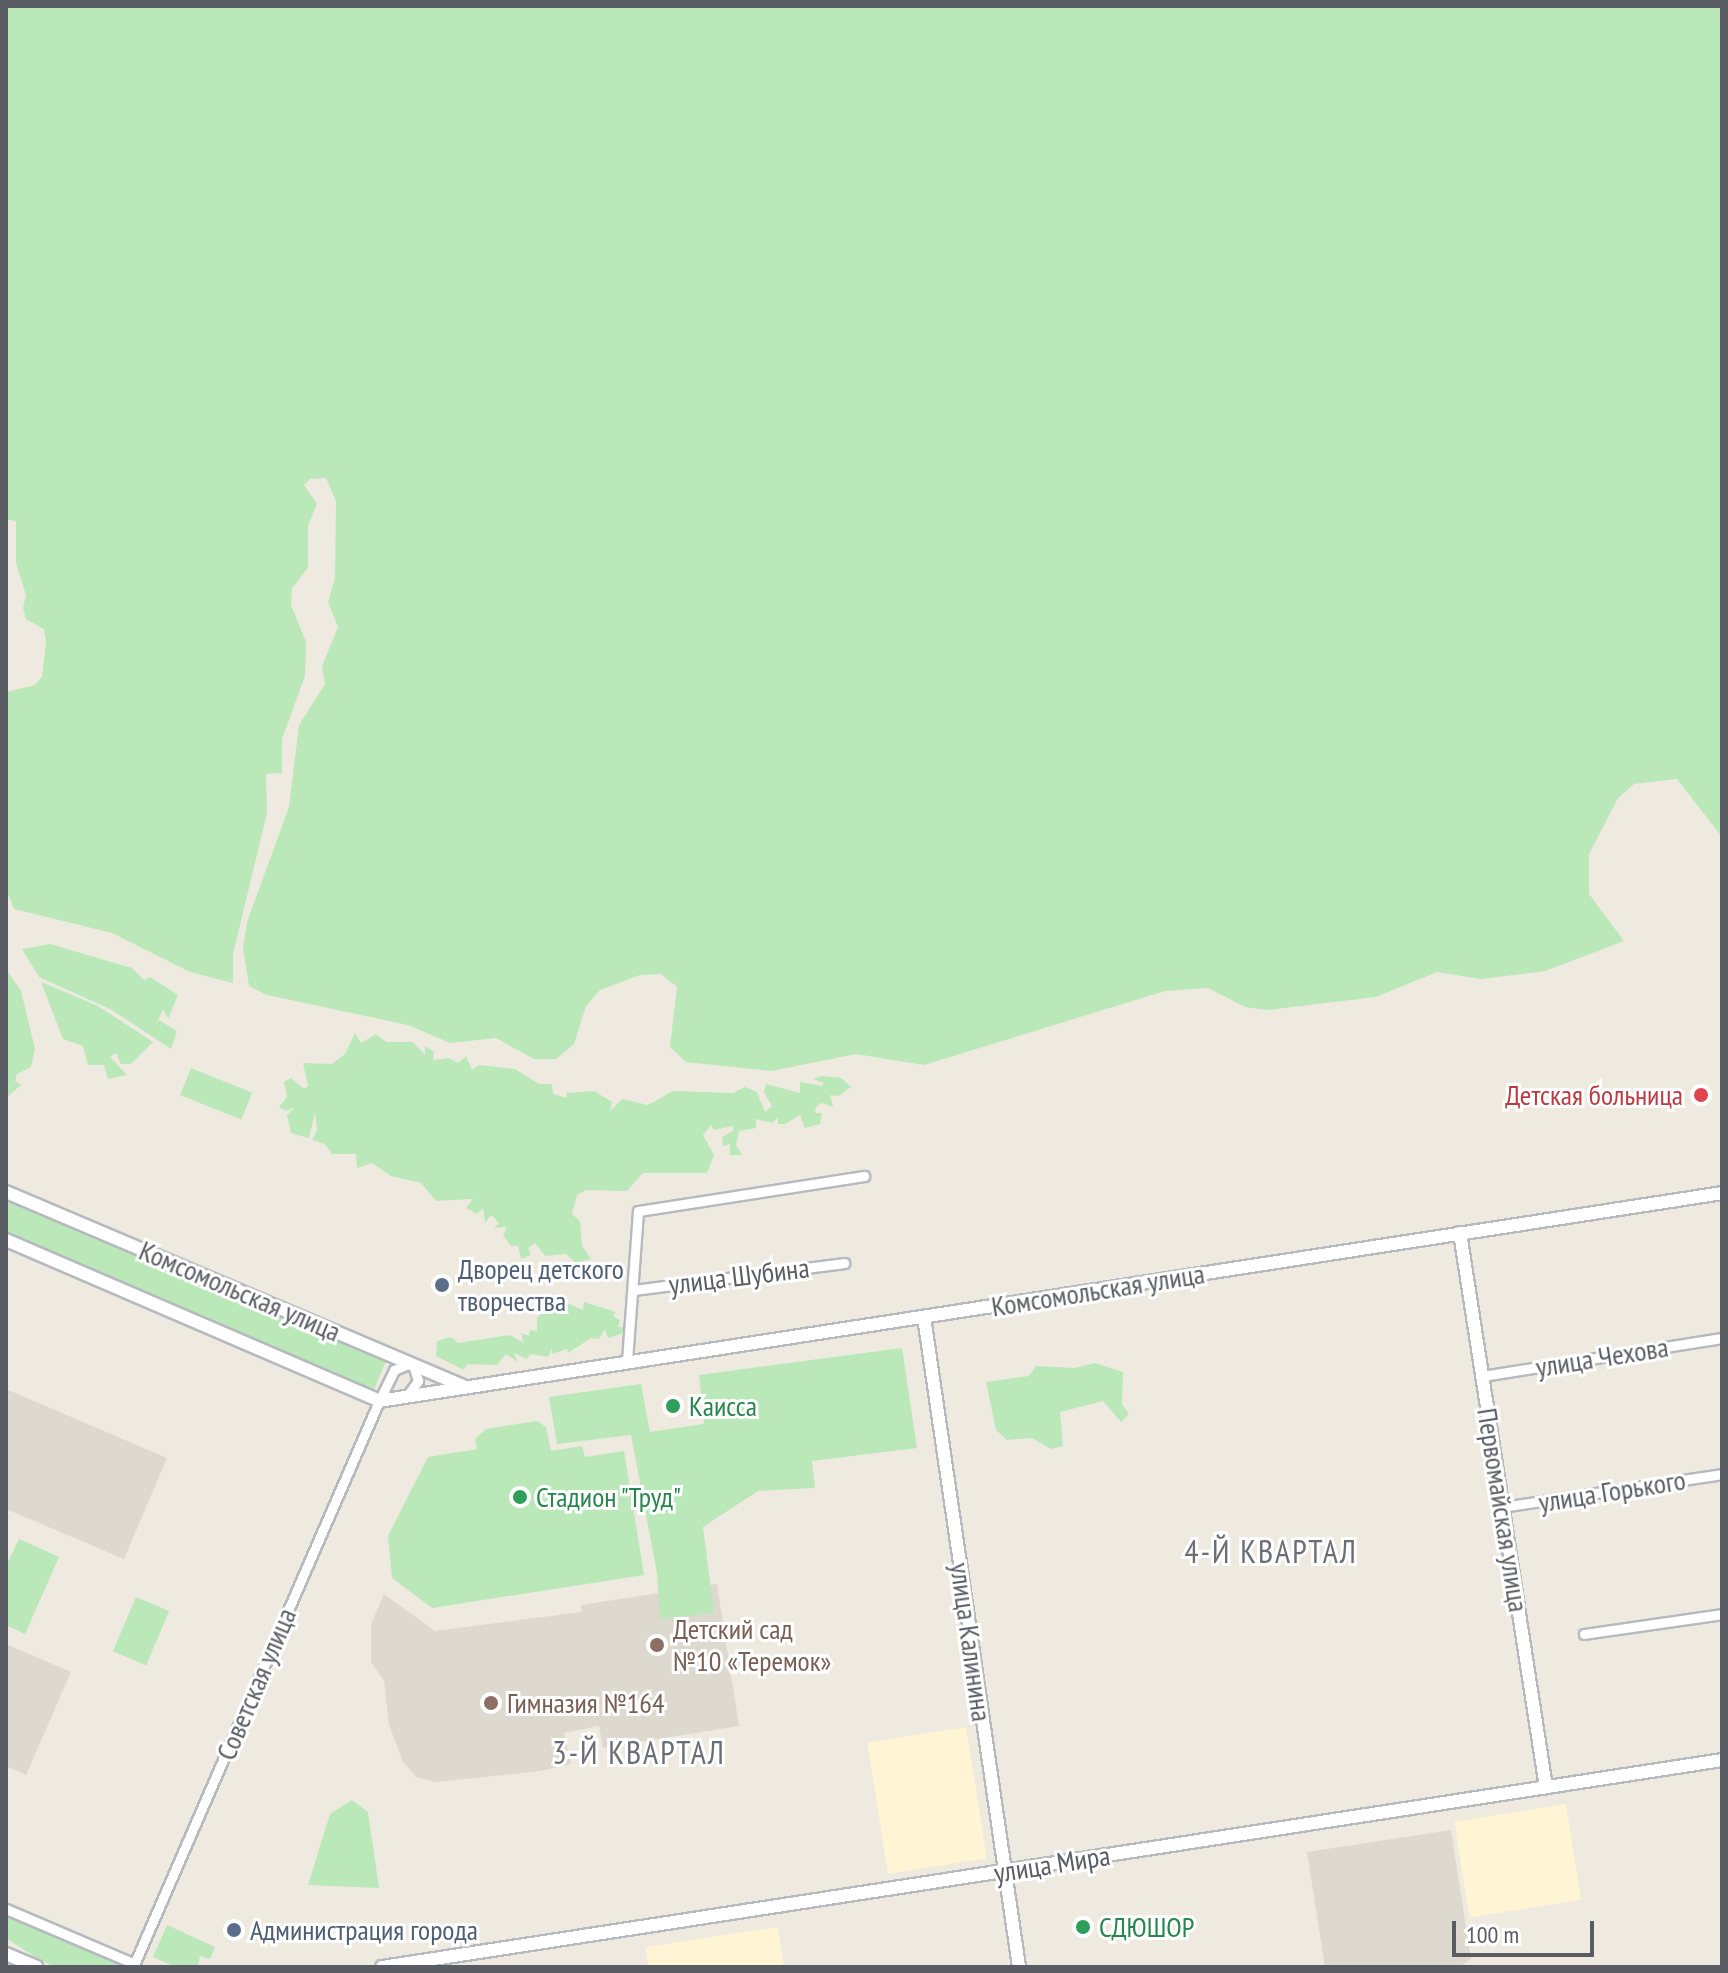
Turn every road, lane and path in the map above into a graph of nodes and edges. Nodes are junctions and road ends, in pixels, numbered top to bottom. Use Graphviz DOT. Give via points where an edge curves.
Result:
graph roads {
  1 [pos="864,1176"];
  2 [pos="6,1192"];
  3 [pos="1722,1193"];
  4 [pos="1460,1233"];
  5 [pos="6,1240"];
  6 [pos="844,1263"];
  7 [pos="634,1290"];
  8 [pos="924,1317"];
  9 [pos="1722,1338"];
  10 [pos="627,1361"];
  11 [pos="411,1366"];
  12 [pos="1482,1376"];
  13 [pos="474,1388"];
  14 [pos="405,1398"];
  15 [pos="379,1401"];
  16 [pos="1722,1474"];
  17 [pos="1502,1507"];
  18 [pos="1722,1614"];
  19 [pos="1584,1634"];
  20 [pos="1722,1760"];
  21 [pos="1546,1787"];
  22 [pos="1005,1871"];
  23 [pos="6,1909"];
  24 [pos="6,1954"];
  25 [pos="134,1965"];
  26 [pos="413,1965"];
  27 [pos="36,1967"];
  28 [pos="382,1967"];
  29 [pos="1019,1967"];
  1 -- 7 [label="street" via="638,1211"];
  2 -- 11 [label="street, Комсомольская улица"];
  3 -- 4 [label="street, Комсомольская улица"];
  4 -- 8 [label="street, Комсомольская улица"];
  4 -- 12 [label="street, Первомайская улица"];
  5 -- 15 [label="street, Комсомольская улица"];
  6 -- 7 [label="street, улица Шубина"];
  7 -- 10 [label="street"];
  8 -- 10 [label="street, Комсомольская улица"];
  8 -- 22 [label="street, улица Калинина"];
  9 -- 12 [label="street, улица Чехова"];
  10 -- 13 [label="street, Комсомольская улица"];
  11 -- 13 [label="street, Комсомольская улица"];
  11 -- 14 [label="street" via="418,1381"];
  11 -- 15 [label="street, Советская улица" via="394,1370"];
  12 -- 17 [label="street, Первомайская улица"];
  13 -- 14 [label="street, Комсомольская улица"];
  14 -- 15 [label="street, Комсомольская улица"];
  15 -- 25 [label="street, Советская улица"];
  16 -- 17 [label="street, улица Горького"];
  17 -- 21 [label="street, Первомайская улица"];
  18 -- 19 [label="street"];
  20 -- 21 [label="street, улица Мира"];
  21 -- 22 [label="street, улица Мира"];
  22 -- 26 [label="street, улица Мира"];
  22 -- 29 [label="street, улица Калинина"];
  23 -- 25 [label="street"];
  24 -- 27 [label="street"];
  26 -- 28 [label="street, улица Мира"];
}
